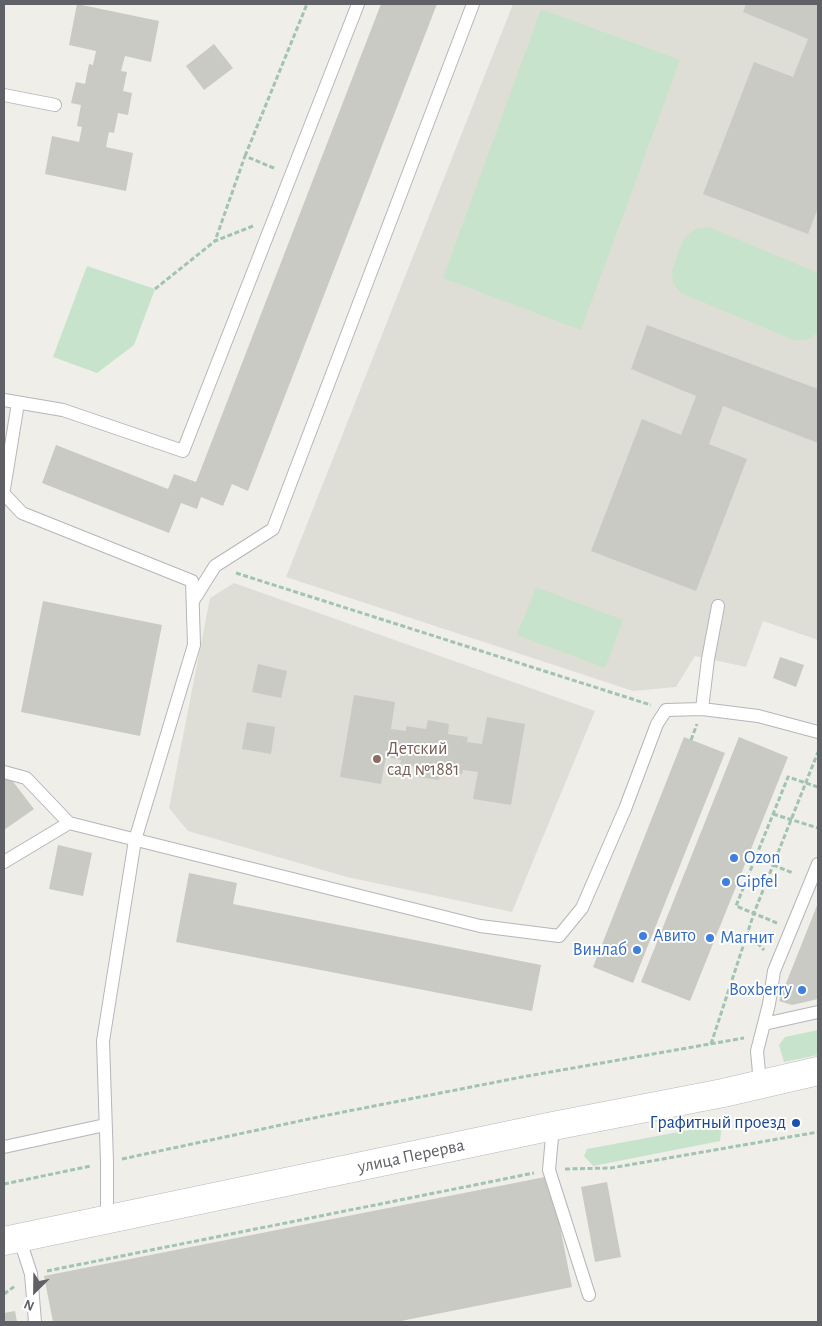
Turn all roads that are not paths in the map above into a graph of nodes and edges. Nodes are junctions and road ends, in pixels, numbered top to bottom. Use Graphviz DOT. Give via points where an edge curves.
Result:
graph roads {
  1 [pos="358,4"];
  2 [pos="472,4"];
  3 [pos="4,95"];
  4 [pos="55,105"];
  5 [pos="4,400"];
  6 [pos="18,403"];
  7 [pos="4,489"];
  8 [pos="4,494"];
  9 [pos="193,601"];
  10 [pos="718,606"];
  11 [pos="702,709"];
  12 [pos="818,732"];
  13 [pos="4,772"];
  14 [pos="69,823"];
  15 [pos="135,840"];
  16 [pos="4,862"];
  17 [pos="818,864"];
  18 [pos="818,1012"];
  19 [pos="764,1024"];
  20 [pos="818,1071"];
  21 [pos="760,1083"];
  22 [pos="105,1125"];
  23 [pos="553,1126"];
  24 [pos="4,1147"];
  25 [pos="107,1219"];
  26 [pos="11,1239"];
  27 [pos="589,1295"];
  28 [pos="35,1322"];
  1 -- 6 [label="lane" via="183,451 63,410"];
  2 -- 9 [label="lane" via="272,529 215,566"];
  3 -- 4 [label="lane"];
  5 -- 6 [label="lane"];
  6 -- 7 [label="lane"];
  8 -- 9 [label="lane" via="22,513 192,580"];
  9 -- 15 [label="lane" via="194,646"];
  10 -- 11 [label="lane"];
  11 -- 12 [label="lane" via="758,716"];
  11 -- 15 [label="lane" via="666,710 582,908 559,936 480,926"];
  13 -- 14 [label="lane" via="26,778"];
  14 -- 15 [label="lane"];
  14 -- 16 [label="lane"];
  15 -- 22 [label="lane" via="103,1041"];
  17 -- 19 [label="lane" via="774,971"];
  18 -- 19 [label="lane"];
  19 -- 21 [label="lane" via="757,1051"];
  20 -- 21 [label="main road, улица Перерва"];
  21 -- 23 [label="main road, улица Перерва"];
  22 -- 24 [label="lane"];
  22 -- 25 [label="lane"];
  23 -- 25 [label="main road, улица Перерва"];
  23 -- 27 [label="lane" via="549,1170"];
  25 -- 26 [label="main road, улица Перерва"];
  26 -- 28 [label="lane" via="30,1274"];
}
